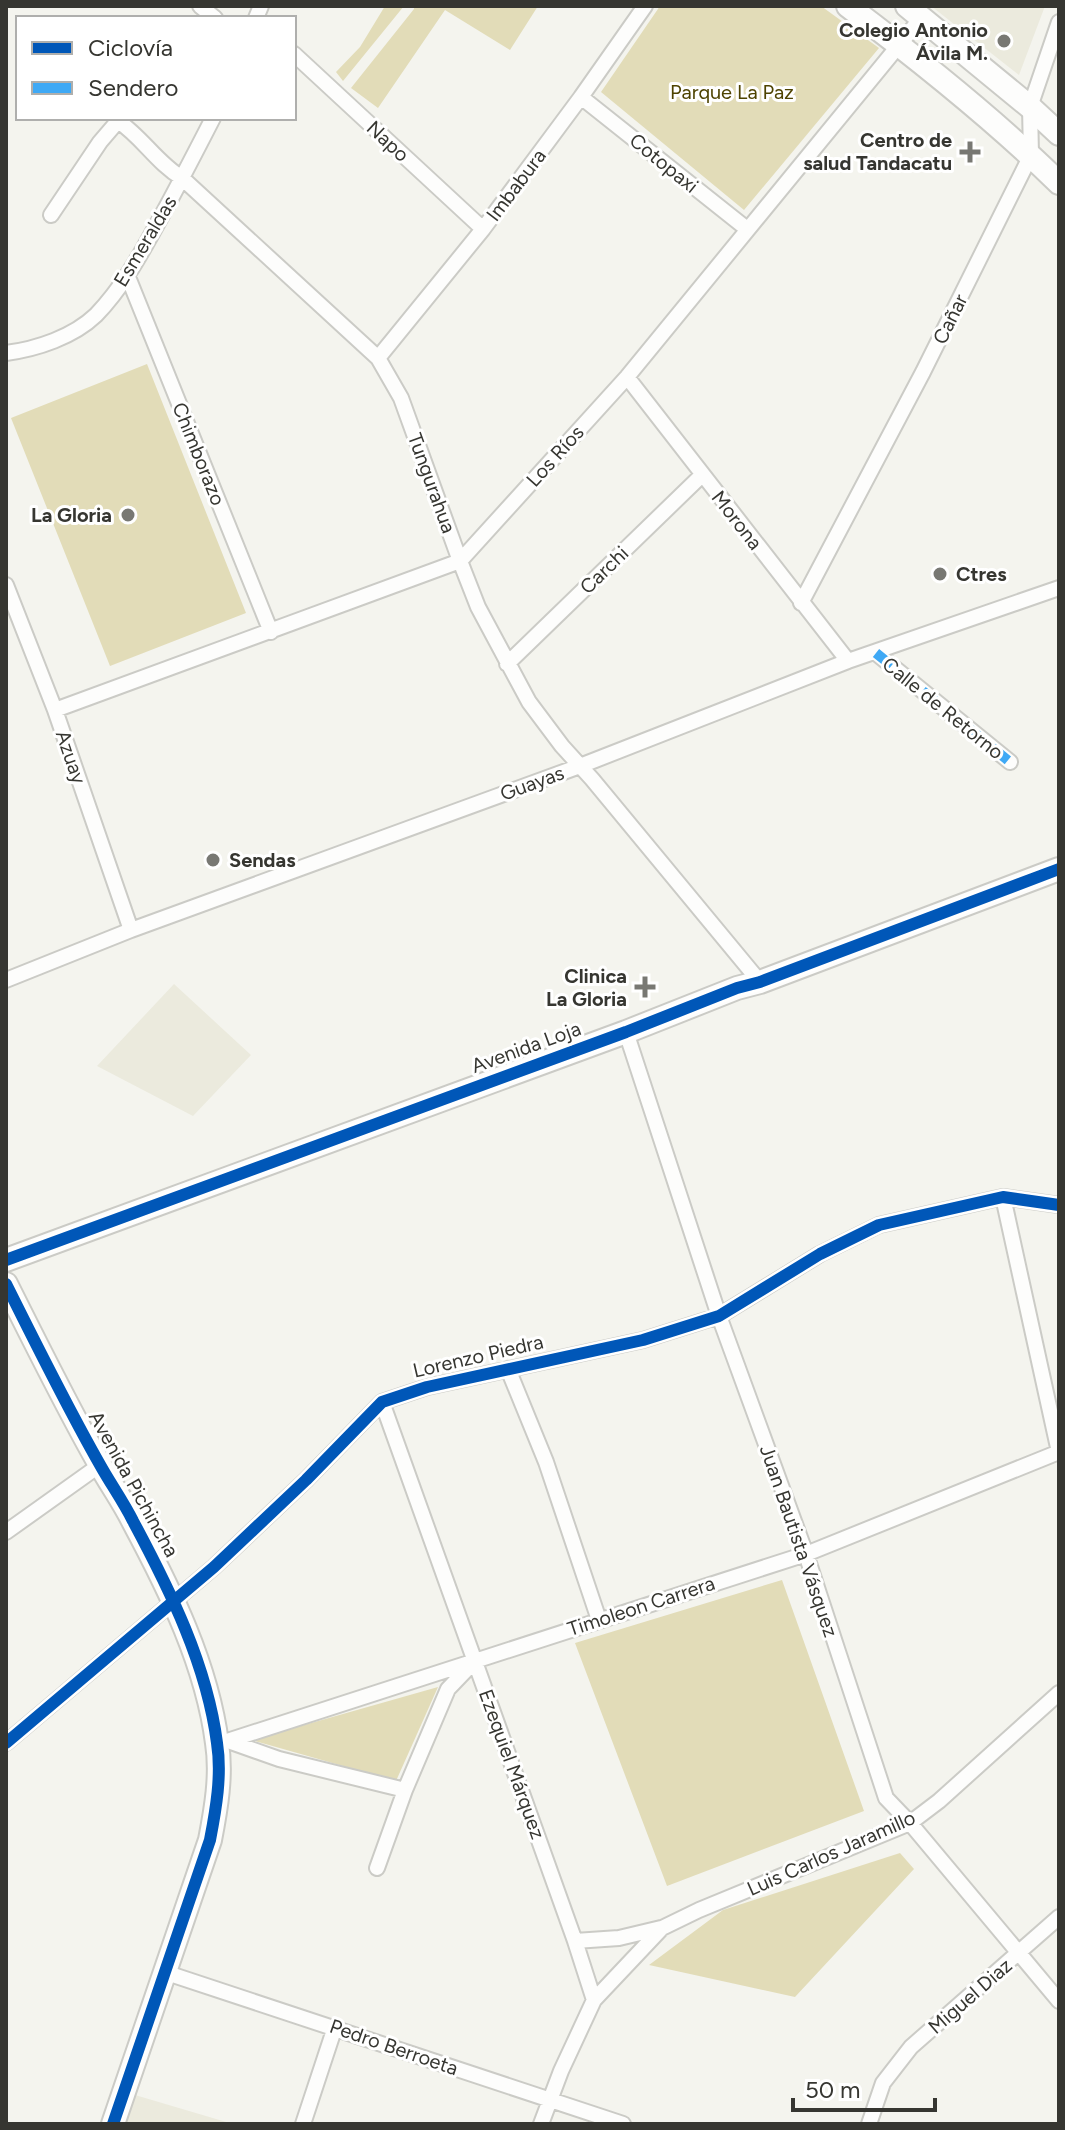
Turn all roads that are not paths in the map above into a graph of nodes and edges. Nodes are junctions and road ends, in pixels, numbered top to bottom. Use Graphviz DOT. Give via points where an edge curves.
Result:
graph roads {
  1 [pos="645,6"];
  2 [pos="848,6"];
  3 [pos="915,12"];
  4 [pos="1059,22"];
  5 [pos="899,45"];
  6 [pos="296,56"];
  7 [pos="581,97"];
  8 [pos="1030,107"];
  9 [pos="212,120"];
  10 [pos="1059,134"];
  11 [pos="1031,155"];
  12 [pos="182,178"];
  13 [pos="1059,183"];
  14 [pos="51,215"];
  15 [pos="483,229"];
  16 [pos="747,229"];
  17 [pos="128,277"];
  18 [pos="6,353"];
  19 [pos="378,358"];
  20 [pos="627,377"];
  21 [pos="702,475"];
  22 [pos="460,561"];
  23 [pos="6,585"];
  24 [pos="1059,588"];
  25 [pos="801,603"];
  26 [pos="271,632"];
  27 [pos="876,653"];
  28 [pos="848,661"];
  29 [pos="507,664"];
  30 [pos="55,710"];
  31 [pos="1010,762"];
  32 [pos="580,766"];
  33 [pos="1059,869"];
  34 [pos="131,930"];
  35 [pos="6,980"];
  36 [pos="760,982"];
  37 [pos="626,1032"];
  38 [pos="1003,1197"];
  39 [pos="1059,1205"];
  40 [pos="6,1260"];
  41 [pos="6,1284"];
  42 [pos="719,1316"];
  43 [pos="508,1369"];
  44 [pos="382,1402"];
  45 [pos="1059,1452"];
  46 [pos="100,1465"];
  47 [pos="6,1532"];
  48 [pos="806,1554"];
  49 [pos="174,1601"];
  50 [pos="599,1620"];
  51 [pos="475,1661"];
  52 [pos="1059,1693"];
  53 [pos="6,1743"];
  54 [pos="223,1743"];
  55 [pos="405,1790"];
  56 [pos="910,1823"];
  57 [pos="377,1868"];
  58 [pos="1059,1917"];
  59 [pos="662,1928"];
  60 [pos="575,1941"];
  61 [pos="1019,1953"];
  62 [pos="164,1972"];
  63 [pos="594,2000"];
  64 [pos="1059,2001"];
  65 [pos="335,2027"];
  66 [pos="549,2100"];
  67 [pos="113,2124"];
  68 [pos="303,2124"];
  69 [pos="541,2124"];
  70 [pos="623,2124"];
  71 [pos="869,2124"];
  1 -- 7 [label="street, Imbabura"];
  2 -- 5 [label="street"];
  3 -- 5 [label="street, Los Ríos"];
  3 -- 8 [label="street"];
  4 -- 8 [label="street, Cañar"];
  5 -- 11 [label="street"];
  5 -- 16 [label="street, Los Ríos"];
  6 -- 15 [label="street, Napo"];
  7 -- 15 [label="street, Imbabura"];
  7 -- 16 [label="street, Cotopaxi"];
  8 -- 10 [label="street"];
  8 -- 11 [label="street, Cañar"];
  9 -- 12 [label="street, Esmeraldas"];
  11 -- 13 [label="street"];
  11 -- 25 [label="street, Cañar"];
  12 -- 14 [label="street, Tungurahua" via="118,121"];
  12 -- 17 [label="street, Esmeraldas"];
  12 -- 19 [label="street, Tungurahua"];
  15 -- 19 [label="street, Imbabura"];
  16 -- 20 [label="street, Los Ríos"];
  17 -- 18 [label="street, Esmeraldas" via="95,316 71,333"];
  17 -- 26 [label="street, Chimborazo"];
  19 -- 22 [label="street, Tungurahua" via="401,398"];
  20 -- 21 [label="street, Morona"];
  20 -- 22 [label="street, Los Ríos"];
  21 -- 25 [label="street, Morona"];
  21 -- 29 [label="street, Carchi"];
  22 -- 26 [label="street, Los Ríos"];
  22 -- 29 [label="street, Tungurahua"];
  23 -- 30 [label="street, Azuay"];
  24 -- 27 [label="street, Guayas"];
  25 -- 28 [label="street, Morona"];
  26 -- 30 [label="street, Los Ríos"];
  27 -- 28 [label="street, Guayas"];
  27 -- 31 [label="street, Calle de Retorno"];
  28 -- 32 [label="street, Guayas"];
  29 -- 32 [label="street, Tungurahua" via="529,702"];
  30 -- 34 [label="street, Azuay"];
  32 -- 34 [label="street, Guayas"];
  32 -- 36 [label="street, Tungurahua"];
  33 -- 36 [label="street, Avenida Loja"];
  34 -- 35 [label="street, Guayas"];
  36 -- 37 [label="street, Avenida Loja"];
  37 -- 40 [label="street, Avenida Loja"];
  37 -- 42 [label="street, Juan Bautista Vásquez"];
  38 -- 39 [label="street, Lorenzo Piedra"];
  38 -- 42 [label="street, Lorenzo Piedra" via="879,1225"];
  38 -- 45 [label="street"];
  41 -- 46 [label="street, Avenida Pichincha"];
  42 -- 43 [label="street, Lorenzo Piedra" via="643,1340"];
  42 -- 48 [label="street, Juan Bautista Vásquez"];
  43 -- 44 [label="street, Lorenzo Piedra"];
  43 -- 50 [label="street" via="546,1462"];
  44 -- 49 [label="street, Lorenzo Piedra"];
  44 -- 51 [label="street, Ezequiel Márquez"];
  45 -- 48 [label="street, Timoleon Carrera"];
  46 -- 47 [label="street"];
  46 -- 49 [label="street, Avenida Pichincha"];
  48 -- 50 [label="street, Timoleon Carrera"];
  48 -- 56 [label="street, Juan Bautista Vásquez" via="886,1798"];
  49 -- 53 [label="street, Lorenzo Piedra"];
  49 -- 54 [label="street, Avenida Pichincha"];
  50 -- 51 [label="street, Timoleon Carrera"];
  51 -- 54 [label="street, Timoleon Carrera"];
  51 -- 55 [label="street" via="448,1689"];
  51 -- 60 [label="street, Ezequiel Márquez"];
  52 -- 56 [label="street, Luis Carlos Jaramillo"];
  54 -- 55 [label="street"];
  54 -- 62 [label="street, Avenida Pichincha" via="210,1840"];
  55 -- 57 [label="street"];
  56 -- 59 [label="street, Luis Carlos Jaramillo"];
  56 -- 61 [label="street, Juan Bautista Vásquez"];
  58 -- 61 [label="street, Miguel Diaz"];
  59 -- 60 [label="street, Luis Carlos Jaramillo"];
  59 -- 63 [label="street, Luis Carlos Jaramillo"];
  60 -- 63 [label="street, Ezequiel Márquez"];
  61 -- 64 [label="street, Juan Bautista Vásquez"];
  61 -- 71 [label="street, Miguel Diaz" via="911,2047 883,2083"];
  62 -- 65 [label="street, Pedro Berroeta"];
  62 -- 67 [label="street, Avenida Pichincha"];
  63 -- 66 [label="street"];
  65 -- 66 [label="street, Pedro Berroeta"];
  65 -- 68 [label="street"];
  66 -- 69 [label="street"];
  66 -- 70 [label="street, Pedro Berroeta"];
}
